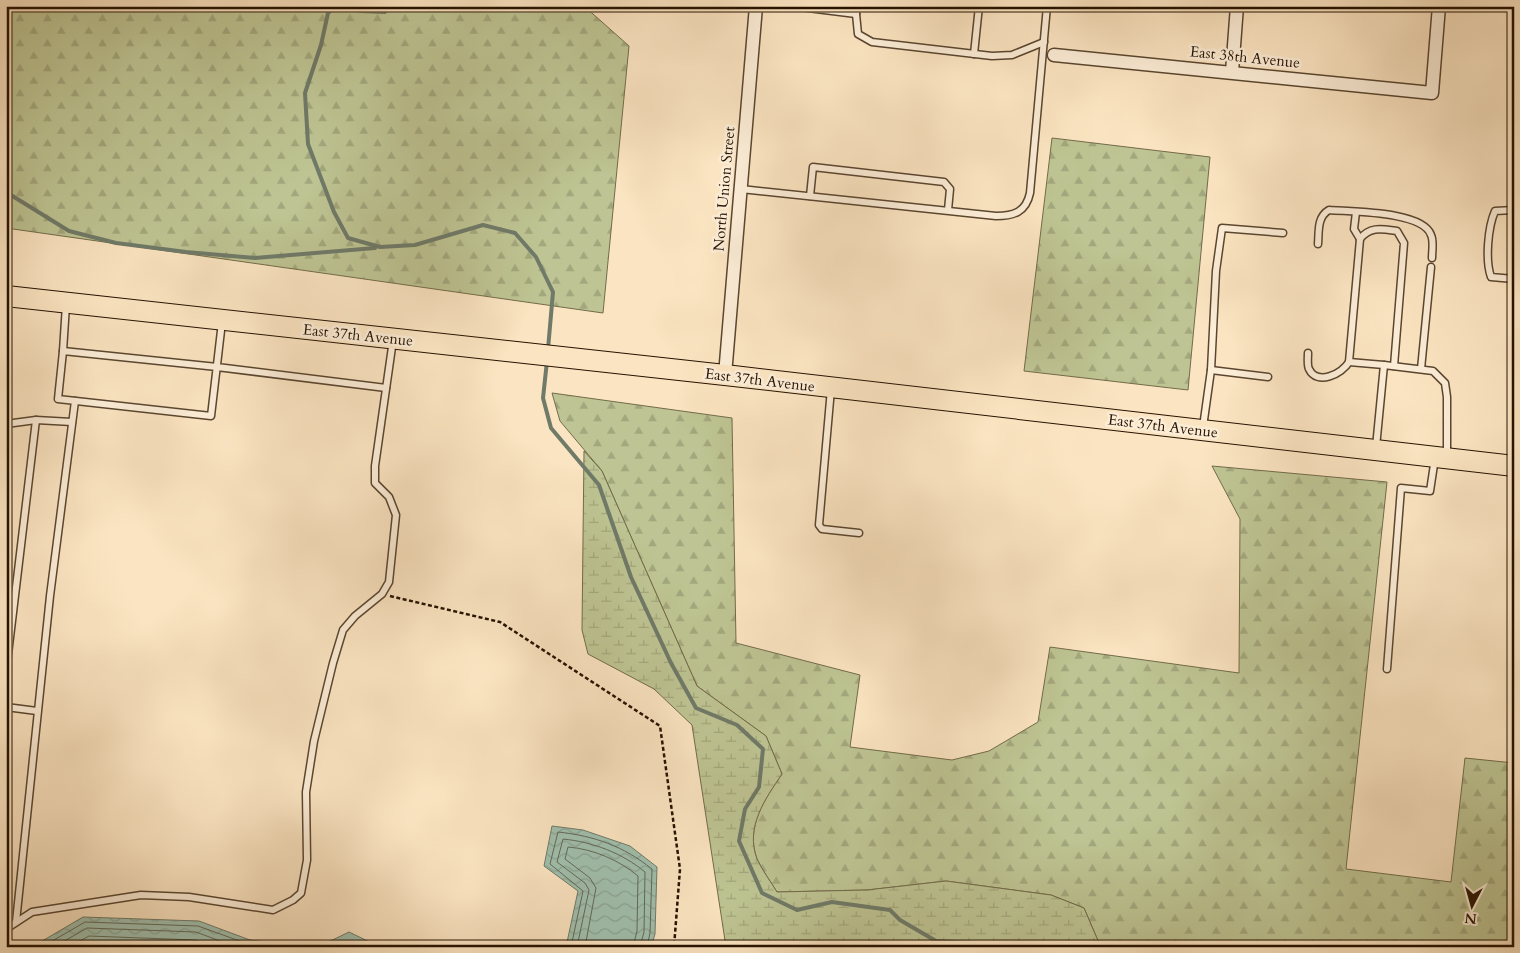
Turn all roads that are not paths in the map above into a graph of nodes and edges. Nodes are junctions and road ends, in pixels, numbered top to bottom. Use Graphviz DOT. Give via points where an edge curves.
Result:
graph roads {
  1 [pos="756,6"];
  2 [pos="792,6"];
  3 [pos="857,6"];
  4 [pos="979,6"];
  5 [pos="1047,6"];
  6 [pos="1237,6"];
  7 [pos="1439,6"];
  8 [pos="856,14"];
  9 [pos="1044,42"];
  10 [pos="974,54"];
  11 [pos="1054,55"];
  12 [pos="1232,72"];
  13 [pos="741,189"];
  14 [pos="810,196"];
  15 [pos="948,210"];
  16 [pos="1514,210"];
  17 [pos="1356,212"];
  18 [pos="1283,233"];
  19 [pos="1360,239"];
  20 [pos="1318,244"];
  21 [pos="1432,258"];
  22 [pos="1431,267"];
  23 [pos="1514,279"];
  24 [pos="6,296"];
  25 [pos="66,303"];
  26 [pos="222,320"];
  27 [pos="394,339"];
  28 [pos="63,352"];
  29 [pos="1308,353"];
  30 [pos="1349,362"];
  31 [pos="1384,366"];
  32 [pos="1394,366"];
  33 [pos="217,367"];
  34 [pos="1421,369"];
  35 [pos="1211,370"];
  36 [pos="725,375"];
  37 [pos="1268,377"];
  38 [pos="386,388"];
  39 [pos="831,388"];
  40 [pos="75,401"];
  41 [pos="36,420"];
  42 [pos="72,422"];
  43 [pos="6,424"];
  44 [pos="1203,430"];
  45 [pos="1376,450"];
  46 [pos="1441,458"];
  47 [pos="1514,466"];
  48 [pos="859,533"];
  49 [pos="1387,669"];
  50 [pos="6,671"];
  51 [pos="6,707"];
  52 [pos="37,710"];
  53 [pos="16,922"];
  54 [pos="6,929"];
  1 -- 13 [label="street, North Union Street"];
  2 -- 8 [label="lane"];
  3 -- 8 [label="lane"];
  4 -- 10 [label="lane"];
  5 -- 9 [label="lane"];
  6 -- 12 [label="street"];
  7 -- 12 [label="street, East 38th Avenue" via="1432,93"];
  8 -- 10 [label="lane" via="858,34 872,42"];
  9 -- 10 [label="lane" via="1012,55"];
  9 -- 15 [label="lane" via="1028,203 1010,216"];
  11 -- 12 [label="street, East 38th Avenue"];
  13 -- 14 [label="lane"];
  13 -- 36 [label="street, North Union Street"];
  14 -- 15 [label="lane"];
  14 -- 15 [label="lane" via="813,167 944,182 950,189"];
  16 -- 23 [label="lane" via="1495,211 1489,253 1491,277"];
  17 -- 19 [label="lane" via="1354,229"];
  17 -- 20 [label="lane" via="1329,210 1322,214"];
  17 -- 21 [label="lane" via="1409,218 1425,226 1432,235"];
  18 -- 35 [label="lane" via="1222,228 1216,271"];
  19 -- 30 [label="lane"];
  19 -- 32 [label="lane" via="1372,229 1385,229 1397,231 1404,243"];
  22 -- 34 [label="lane"];
  24 -- 25 [label="main road, East 37th Avenue"];
  25 -- 26 [label="main road, East 37th Avenue"];
  25 -- 28 [label="lane"];
  26 -- 27 [label="main road, East 37th Avenue"];
  26 -- 33 [label="lane"];
  27 -- 36 [label="main road, East 37th Avenue"];
  27 -- 38 [label="lane"];
  28 -- 33 [label="lane"];
  28 -- 40 [label="lane" via="58,399"];
  29 -- 30 [label="lane" via="1308,367 1317,375 1336,376"];
  30 -- 31 [label="lane"];
  31 -- 32 [label="lane"];
  31 -- 45 [label="lane"];
  32 -- 34 [label="lane"];
  33 -- 38 [label="lane"];
  33 -- 40 [label="lane" via="211,416"];
  34 -- 46 [label="lane" via="1434,371 1445,383 1447,397"];
  35 -- 37 [label="lane"];
  35 -- 44 [label="lane"];
  36 -- 39 [label="main road, East 37th Avenue"];
  38 -- 53 [label="lane" via="375,483 389,497 396,515 389,582 382,594 343,630 333,663 314,741 306,792 307,860 301,892 273,910 189,896 141,894 32,912"];
  39 -- 44 [label="main road, East 37th Avenue"];
  39 -- 48 [label="lane" via="819,525 822,529"];
  40 -- 42 [label="lane"];
  41 -- 42 [label="lane"];
  41 -- 43 [label="lane"];
  41 -- 50 [label="lane"];
  42 -- 52 [label="lane"];
  44 -- 45 [label="main road, East 37th Avenue"];
  45 -- 46 [label="main road, East 37th Avenue"];
  46 -- 47 [label="main road, East 37th Avenue"];
  46 -- 49 [label="lane" via="1430,491 1401,488"];
  51 -- 52 [label="lane"];
  52 -- 53 [label="lane"];
  53 -- 54 [label="lane"];
}
